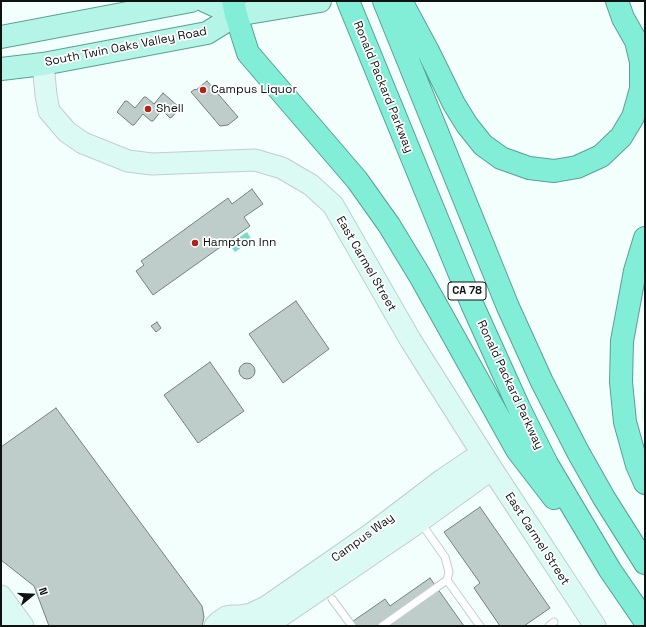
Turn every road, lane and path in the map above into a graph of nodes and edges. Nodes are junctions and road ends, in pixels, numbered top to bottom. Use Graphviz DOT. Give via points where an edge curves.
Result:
graph roads {
  1 [pos="191,1"];
  2 [pos="205,1"];
  3 [pos="348,1"];
  4 [pos="384,1"];
  5 [pos="401,1"];
  6 [pos="617,1"];
  7 [pos="311,2"];
  8 [pos="235,8"];
  9 [pos="1,37"];
  10 [pos="43,64"];
  11 [pos="1,69"];
  12 [pos="645,238"];
  13 [pos="487,461"];
  14 [pos="645,483"];
  15 [pos="420,521"];
  16 [pos="645,563"];
  17 [pos="610,570"];
  18 [pos="447,580"];
  19 [pos="321,588"];
  20 [pos="1,596"];
  21 [pos="246,621"];
  22 [pos="645,621"];
  23 [pos="23,626"];
  24 [pos="216,626"];
  25 [pos="269,626"];
  26 [pos="352,626"];
  27 [pos="382,626"];
  28 [pos="480,626"];
  29 [pos="595,626"];
  1 -- 9 [label="main road"];
  2 -- 8 [label="main road"];
  3 -- 17 [label="highway, Ronald Packard Parkway / CA 78" via="494,355 547,464"];
  4 -- 16 [label="highway, CA 78" via="505,299 542,382 604,498"];
  5 -- 6 [label="highway" via="454,104 483,145 501,158 529,168 554,171 577,167 601,156 621,137 633,117 641,89 641,62 636,41"];
  7 -- 8 [label="main road"];
  8 -- 10 [label="main road, South Twin Oaks Valley Road" via="207,33"];
  8 -- 17 [label="highway" via="248,53 357,180 389,225 517,450"];
  10 -- 11 [label="main road, South Twin Oaks Valley Road"];
  10 -- 13 [label="street, East Carmel Street" via="49,110 67,132 83,143 128,161 152,164 255,160 282,168 311,185 332,205 411,341"];
  12 -- 14 [label="highway" via="622,341 621,382 625,422"];
  13 -- 15 [label="street, Campus Way"];
  13 -- 19 [label="street, Campus Way" via="442,480 371,534"];
  13 -- 29 [label="street, East Carmel Street"];
  15 -- 18 [label="lane" via="445,557 449,572"];
  15 -- 19 [label="street, Campus Way"];
  17 -- 22 [label="highway, Ronald Packard Parkway / CA 78"];
  18 -- 27 [label="lane"];
  18 -- 28 [label="lane"];
  19 -- 21 [label="street, Campus Way" via="266,607 251,614"];
  19 -- 25 [label="street, Campus Way"];
  19 -- 26 [label="lane"];
  20 -- 23 [label="street"];
  21 -- 24 [label="street, Campus Way" via="233,616 226,617"];
}
